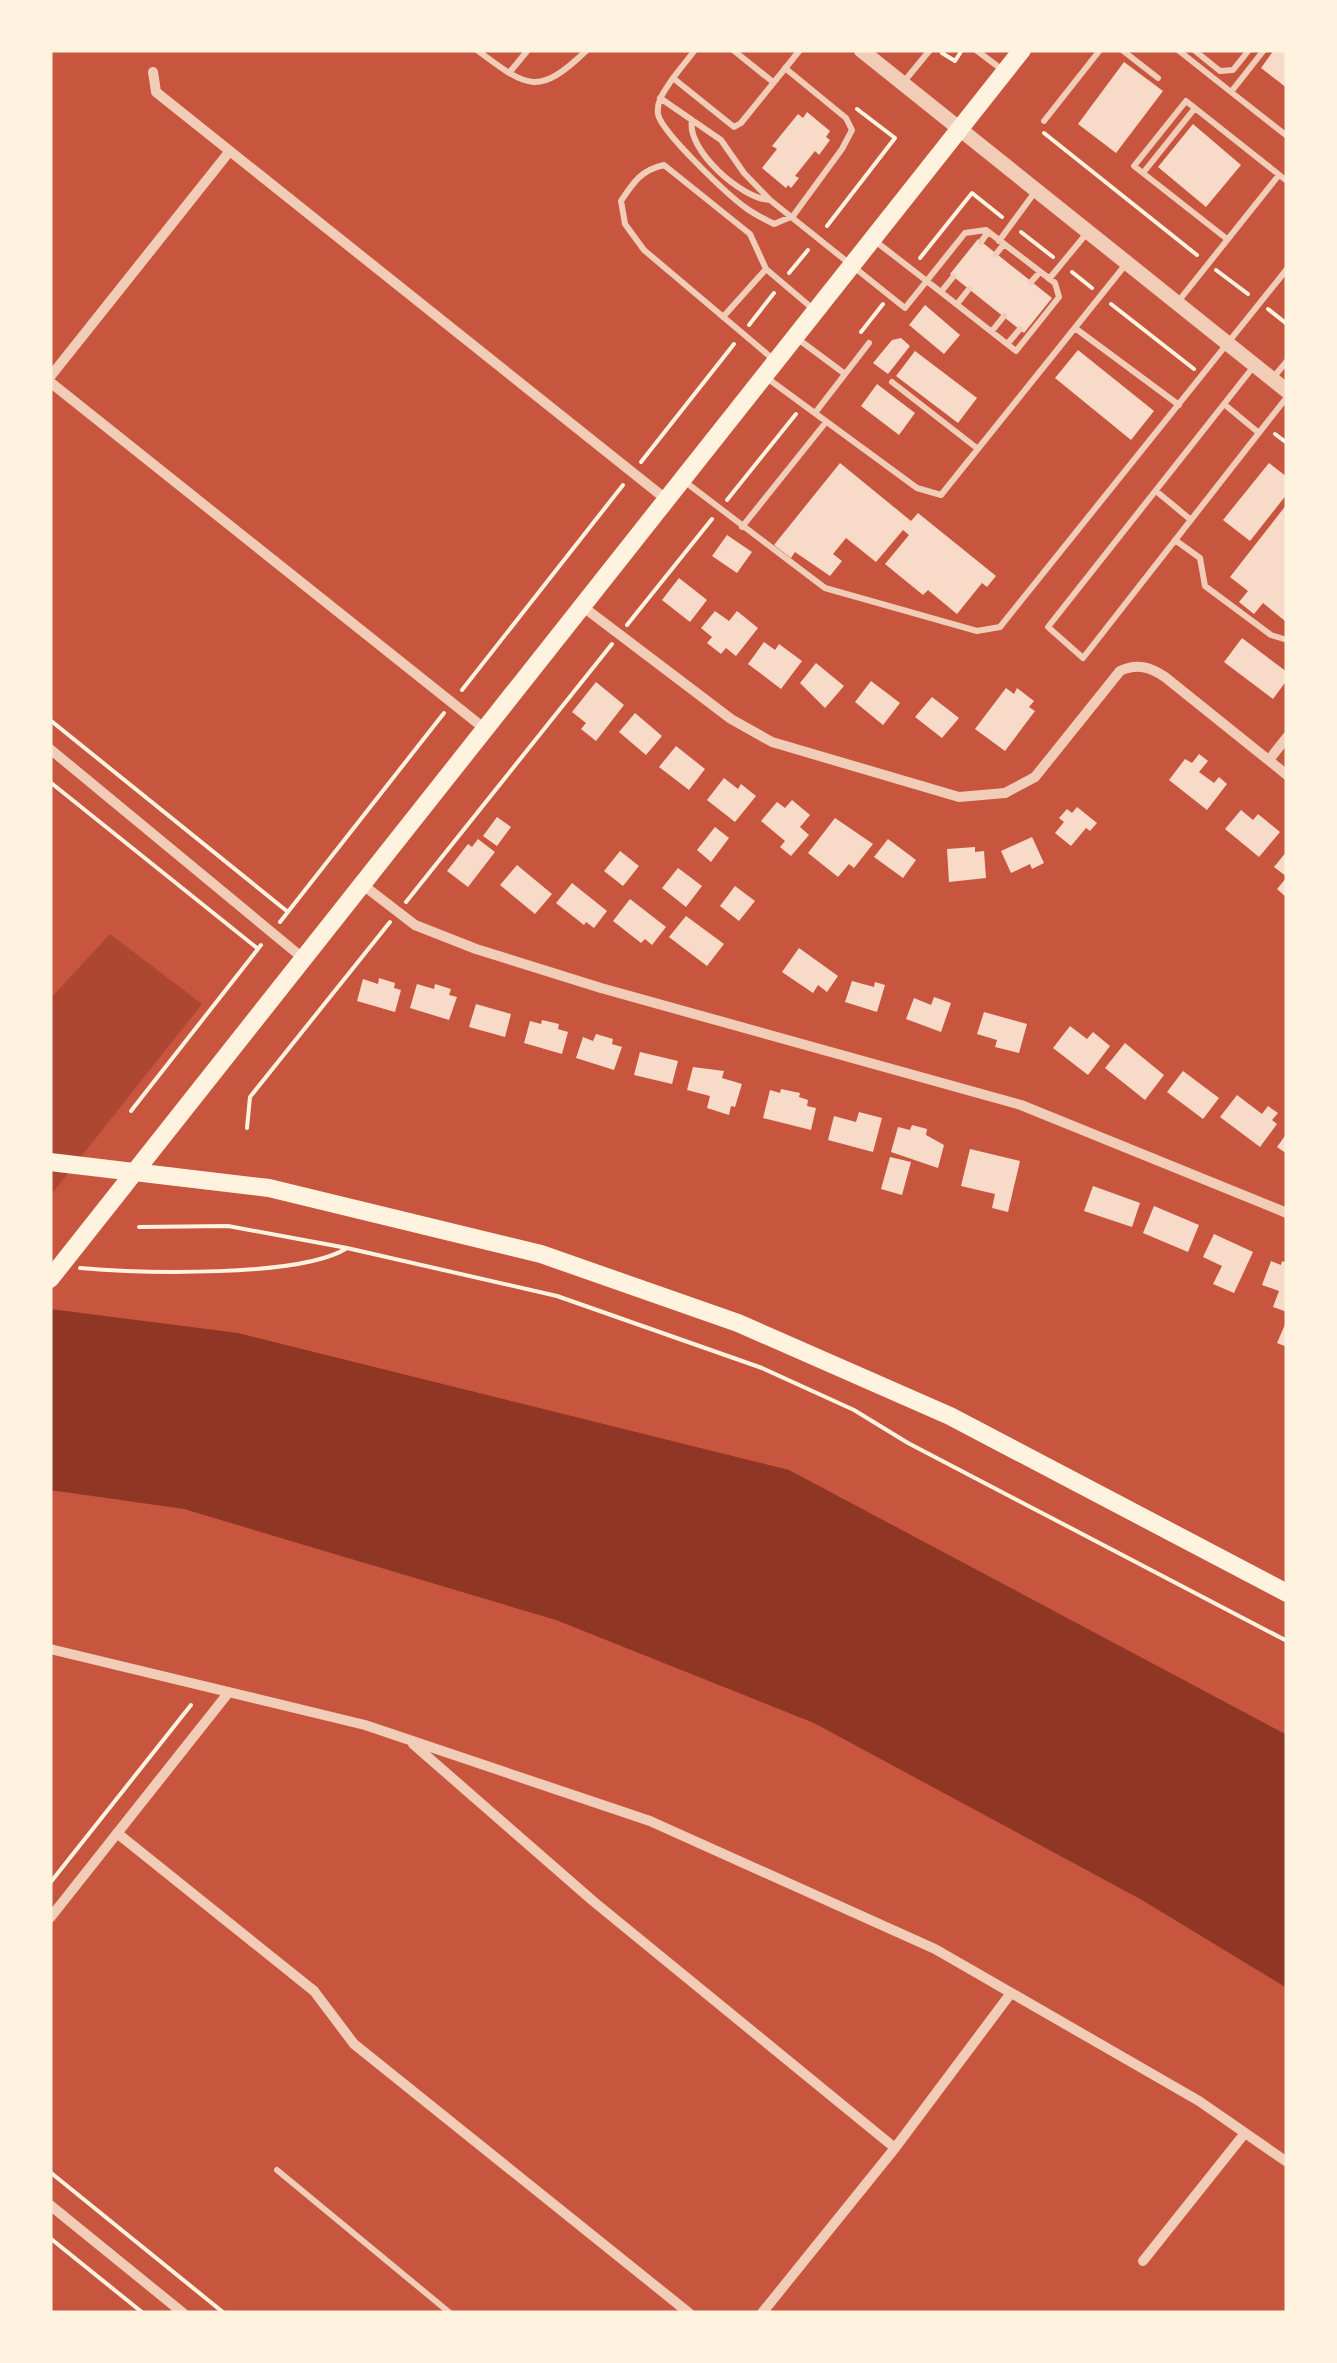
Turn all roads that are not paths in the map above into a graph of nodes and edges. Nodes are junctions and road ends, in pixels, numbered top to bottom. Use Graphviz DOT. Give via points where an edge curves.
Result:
graph roads {
  1 [pos="478,50"];
  2 [pos="528,50"];
  3 [pos="587,50"];
  4 [pos="694,50"];
  5 [pos="733,50"];
  6 [pos="800,50"];
  7 [pos="861,50"];
  8 [pos="930,50"];
  9 [pos="976,50"];
  10 [pos="1022,50"];
  11 [pos="1100,50"];
  12 [pos="1122,50"];
  13 [pos="1178,50"];
  14 [pos="1194,50"];
  15 [pos="1249,50"];
  16 [pos="1264,50"];
  17 [pos="785,68"];
  18 [pos="153,72"];
  19 [pos="1005,72"];
  20 [pos="509,74"];
  21 [pos="673,78"];
  22 [pos="1158,78"];
  23 [pos="773,82"];
  24 [pos="902,84"];
  25 [pos="1231,92"];
  26 [pos="660,98"];
  27 [pos="692,120"];
  28 [pos="1044,121"];
  29 [pos="960,131"];
  30 [pos="1287,136"];
  31 [pos="230,152"];
  32 [pos="1278,174"];
  33 [pos="1287,181"];
  34 [pos="1036,191"];
  35 [pos="770,200"];
  36 [pos="793,216"];
  37 [pos="988,232"];
  38 [pos="1088,232"];
  39 [pos="874,240"];
  40 [pos="1227,240"];
  41 [pos="981,242"];
  42 [pos="1001,242"];
  43 [pos="996,254"];
  44 [pos="1127,263"];
  45 [pos="853,266"];
  46 [pos="766,269"];
  47 [pos="1287,269"];
  48 [pos="1040,272"];
  49 [pos="953,276"];
  50 [pos="926,281"];
  51 [pos="1052,281"];
  52 [pos="1032,282"];
  53 [pos="969,289"];
  54 [pos="941,292"];
  55 [pos="1047,294"];
  56 [pos="1177,303"];
  57 [pos="956,304"];
  58 [pos="816,312"];
  59 [pos="1004,316"];
  60 [pos="723,317"];
  61 [pos="1075,328"];
  62 [pos="1020,329"];
  63 [pos="992,331"];
  64 [pos="796,338"];
  65 [pos="869,343"];
  66 [pos="1008,344"];
  67 [pos="1228,344"];
  68 [pos="1287,361"];
  69 [pos="1255,365"];
  70 [pos="771,370"];
  71 [pos="845,374"];
  72 [pos="50,379"];
  73 [pos="1272,380"];
  74 [pos="892,382"];
  75 [pos="1287,394"];
  76 [pos="1224,404"];
  77 [pos="1179,405"];
  78 [pos="815,413"];
  79 [pos="826,422"];
  80 [pos="1262,429"];
  81 [pos="978,449"];
  82 [pos="684,480"];
  83 [pos="1156,491"];
  84 [pos="668,500"];
  85 [pos="1191,520"];
  86 [pos="742,526"];
  87 [pos="1175,540"];
  88 [pos="582,606"];
  89 [pos="1287,640"];
  90 [pos="486,729"];
  91 [pos="1287,737"];
  92 [pos="52,754"];
  93 [pos="1269,760"];
  94 [pos="1287,774"];
  95 [pos="363,885"];
  96 [pos="305,960"];
  97 [pos="50,1162"];
  98 [pos="138,1172"];
  99 [pos="1287,1212"];
  100 [pos="50,1280"];
  101 [pos="1287,1593"];
  102 [pos="50,1649"];
  103 [pos="228,1692"];
  104 [pos="408,1740"];
  105 [pos="117,1833"];
  106 [pos="50,1918"];
  107 [pos="1011,1993"];
  108 [pos="1244,2132"];
  109 [pos="895,2148"];
  110 [pos="1287,2162"];
  111 [pos="276,2170"];
  112 [pos="50,2206"];
  113 [pos="1143,2261"];
  114 [pos="183,2313"];
  115 [pos="450,2313"];
  116 [pos="689,2313"];
  117 [pos="762,2313"];
  1 -- 20 [label="lane"];
  2 -- 20 [label="lane"];
  3 -- 20 [label="lane" via="559,77 534,84"];
  4 -- 21 [label="lane"];
  5 -- 23 [label="lane"];
  6 -- 17 [label="lane"];
  7 -- 24 [label="street"];
  8 -- 24 [label="lane"];
  9 -- 19 [label="lane"];
  10 -- 19 [label="main road"];
  11 -- 28 [label="lane"];
  12 -- 22 [label="lane"];
  13 -- 25 [label="lane"];
  14 -- 15 [label="lane" via="1220,71 1234,70"];
  16 -- 25 [label="lane"];
  17 -- 23 [label="lane"];
  17 -- 36 [label="lane" via="852,130"];
  18 -- 31 [label="street" via="156,92"];
  19 -- 29 [label="main road"];
  21 -- 23 [label="lane" via="734,127"];
  21 -- 26 [label="lane"];
  24 -- 29 [label="street"];
  25 -- 30 [label="lane"];
  26 -- 27 [label="lane"];
  26 -- 36 [label="lane" via="661,122 681,148 744,207 774,224"];
  27 -- 35 [label="lane" via="721,140"];
  27 -- 35 [label="lane" via="695,146 750,196"];
  29 -- 34 [label="street"];
  29 -- 39 [label="main road"];
  31 -- 72 [label="street"];
  31 -- 84 [label="street"];
  32 -- 33 [label="lane"];
  32 -- 40 [label="lane"];
  32 -- 40 [label="lane" via="1186,101 1134,166"];
  34 -- 38 [label="street"];
  34 -- 42 [label="lane"];
  35 -- 36 [label="lane"];
  36 -- 45 [label="lane"];
  37 -- 41 [label="lane"];
  37 -- 42 [label="lane"];
  37 -- 50 [label="lane" via="965,232"];
  38 -- 44 [label="street"];
  38 -- 51 [label="lane"];
  39 -- 45 [label="main road"];
  39 -- 50 [label="lane"];
  40 -- 56 [label="lane"];
  42 -- 43 [label="lane"];
  42 -- 48 [label="lane"];
  44 -- 56 [label="street"];
  44 -- 61 [label="lane"];
  45 -- 50 [label="lane" via="905,308"];
  45 -- 58 [label="main road"];
  46 -- 58 [label="lane"];
  46 -- 60 [label="lane"];
  46 -- 60 [label="lane" via="750,234 664,165 638,177 621,201 625,224 644,250"];
  47 -- 67 [label="lane"];
  48 -- 51 [label="lane"];
  48 -- 52 [label="lane"];
  49 -- 54 [label="lane"];
  50 -- 54 [label="lane"];
  51 -- 55 [label="lane"];
  51 -- 66 [label="lane" via="1059,297 1016,350"];
  53 -- 57 [label="lane"];
  54 -- 57 [label="lane"];
  56 -- 67 [label="street"];
  57 -- 63 [label="lane"];
  58 -- 64 [label="main road"];
  59 -- 63 [label="lane"];
  60 -- 70 [label="lane"];
  61 -- 77 [label="lane"];
  61 -- 81 [label="lane"];
  62 -- 66 [label="lane"];
  63 -- 66 [label="lane"];
  64 -- 70 [label="main road"];
  64 -- 71 [label="lane"];
  65 -- 71 [label="lane"];
  67 -- 69 [label="street"];
  67 -- 77 [label="lane"];
  68 -- 73 [label="lane"];
  69 -- 73 [label="street"];
  69 -- 76 [label="lane"];
  70 -- 78 [label="lane"];
  70 -- 82 [label="main road"];
  71 -- 78 [label="lane"];
  72 -- 90 [label="street"];
  73 -- 75 [label="street"];
  74 -- 81 [label="lane"];
  75 -- 80 [label="lane"];
  76 -- 80 [label="lane"];
  76 -- 83 [label="lane"];
  77 -- 86 [label="lane" via="1000,627 978,631 825,588"];
  78 -- 79 [label="lane"];
  79 -- 81 [label="lane" via="917,488 941,495"];
  79 -- 86 [label="lane"];
  80 -- 85 [label="lane"];
  82 -- 84 [label="main road"];
  82 -- 86 [label="lane"];
  83 -- 85 [label="lane"];
  83 -- 87 [label="lane" via="1048,627 1082,658"];
  84 -- 88 [label="main road"];
  85 -- 87 [label="lane"];
  87 -- 89 [label="lane" via="1200,558 1205,586"];
  88 -- 90 [label="main road"];
  88 -- 93 [label="street" via="731,719 772,742 959,797 1006,793 1034,778 1128,667 1151,668"];
  90 -- 95 [label="main road"];
  91 -- 93 [label="street"];
  92 -- 96 [label="street"];
  93 -- 94 [label="street"];
  95 -- 96 [label="main road"];
  95 -- 99 [label="street" via="415,926 461,943 1022,1104"];
  96 -- 98 [label="main road"];
  97 -- 98 [label="main road"];
  98 -- 100 [label="main road"];
  98 -- 101 [label="main road" via="268,1188 541,1254 738,1323 950,1416"];
  102 -- 103 [label="street"];
  103 -- 104 [label="street"];
  103 -- 105 [label="street"];
  104 -- 107 [label="street" via="650,1821 935,1949"];
  104 -- 109 [label="street"];
  105 -- 106 [label="street"];
  105 -- 116 [label="street" via="314,1990 354,2044"];
  107 -- 108 [label="street"];
  107 -- 109 [label="street"];
  108 -- 110 [label="street"];
  108 -- 113 [label="street"];
  109 -- 117 [label="street"];
  111 -- 115 [label="lane"];
  112 -- 114 [label="street"];
}
